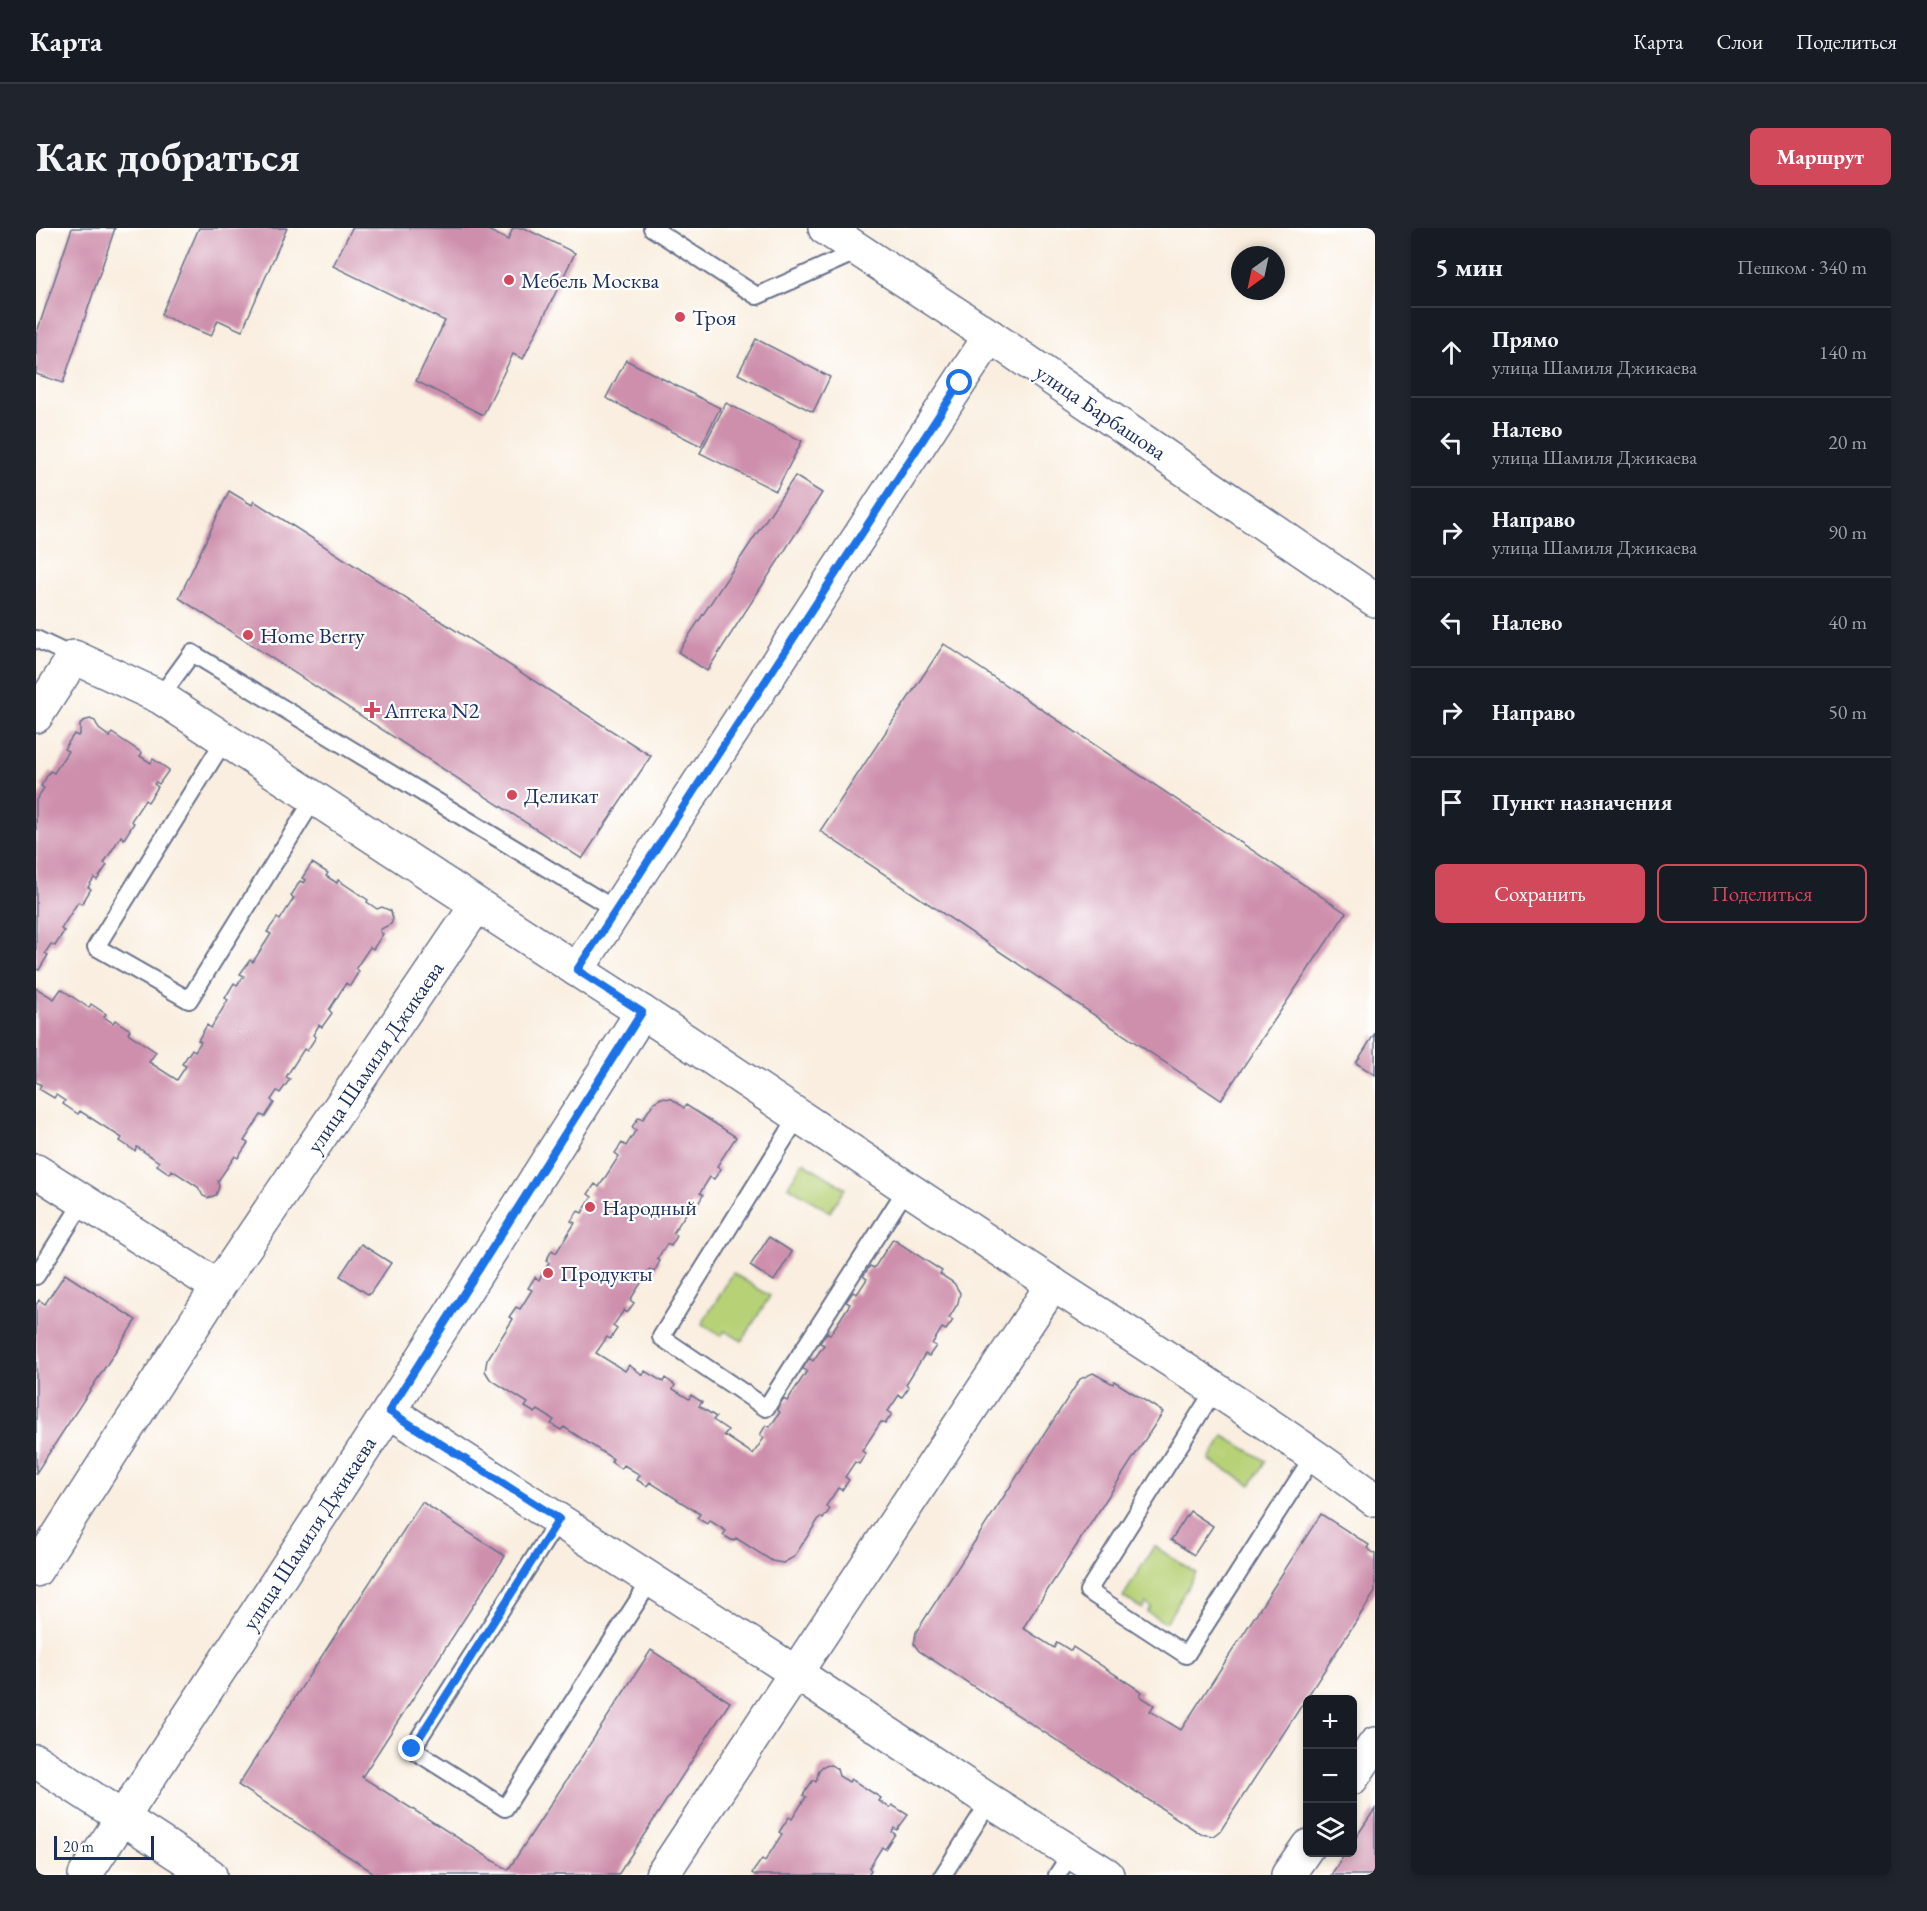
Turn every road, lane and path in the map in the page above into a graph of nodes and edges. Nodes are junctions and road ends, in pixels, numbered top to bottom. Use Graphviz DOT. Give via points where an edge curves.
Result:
graph roads {
  1 [pos="652,228"];
  2 [pos="825,228"];
  3 [pos="858,251"];
  4 [pos="990,336"];
  5 [pos="1375,600"];
  6 [pos="36,639"];
  7 [pos="74,657"];
  8 [pos="160,697"];
  9 [pos="36,716"];
  10 [pos="225,740"];
  11 [pos="314,799"];
  12 [pos="477,905"];
  13 [pos="616,910"];
  14 [pos="577,970"];
  15 [pos="642,1012"];
  16 [pos="799,1115"];
  17 [pos="36,1171"];
  18 [pos="907,1188"];
  19 [pos="83,1202"];
  20 [pos="36,1276"];
  21 [pos="1053,1284"];
  22 [pos="218,1287"];
  23 [pos="1215,1389"];
  24 [pos="389,1411"];
  25 [pos="1314,1455"];
  26 [pos="1375,1500"];
  27 [pos="559,1519"];
  28 [pos="36,1570"];
  29 [pos="651,1580"];
  30 [pos="796,1672"];
  31 [pos="1375,1744"];
  32 [pos="36,1761"];
  33 [pos="1357,1772"];
  34 [pos="990,1801"];
  35 [pos="122,1817"];
  36 [pos="1303,1853"];
  37 [pos="1065,1863"];
  38 [pos="85,1875"];
  39 [pos="210,1875"];
  40 [pos="662,1875"];
  41 [pos="943,1875"];
  42 [pos="1107,1875"];
  43 [pos="1288,1875"];
  1 -- 3 [label="lane" via="757,296"];
  2 -- 3 [label="street, улица Барбашова"];
  3 -- 4 [label="street, улица Барбашова"];
  4 -- 5 [label="street, улица Барбашова"];
  4 -- 13 [label="street"];
  6 -- 7 [label="lane"];
  7 -- 8 [label="street"];
  7 -- 9 [label="street"];
  8 -- 10 [label="street"];
  8 -- 13 [label="lane" via="192,653"];
  10 -- 11 [label="street"];
  10 -- 11 [label="lane" via="96,947 189,1000"];
  11 -- 12 [label="street"];
  12 -- 14 [label="street"];
  12 -- 22 [label="street, улица Шамиля Джикаева"];
  13 -- 14 [label="street"];
  14 -- 15 [label="street"];
  15 -- 16 [label="street"];
  15 -- 24 [label="street, улица Шамиля Джикаева"];
  16 -- 18 [label="street"];
  16 -- 18 [label="lane" via="661,1337 670,1344 766,1408"];
  17 -- 19 [label="street"];
  18 -- 21 [label="street"];
  19 -- 20 [label="lane"];
  19 -- 22 [label="street"];
  21 -- 23 [label="street"];
  21 -- 30 [label="street"];
  22 -- 28 [label="street, улица Шамиля Джикаева"];
  23 -- 25 [label="street"];
  23 -- 25 [label="lane" via="1088,1591 1186,1655"];
  24 -- 27 [label="street"];
  24 -- 35 [label="street, улица Шамиля Джикаева"];
  25 -- 26 [label="street"];
  27 -- 29 [label="street"];
  27 -- 29 [label="lane" via="412,1749 505,1808"];
  29 -- 30 [label="street"];
  30 -- 34 [label="street"];
  30 -- 40 [label="street"];
  31 -- 33 [label="street"];
  32 -- 35 [label="street"];
  34 -- 37 [label="street"];
  34 -- 41 [label="lane"];
  35 -- 38 [label="street, улица Шамиля Джикаева"];
  35 -- 39 [label="street"];
  36 -- 43 [label="street"];
  37 -- 42 [label="street"];
}
